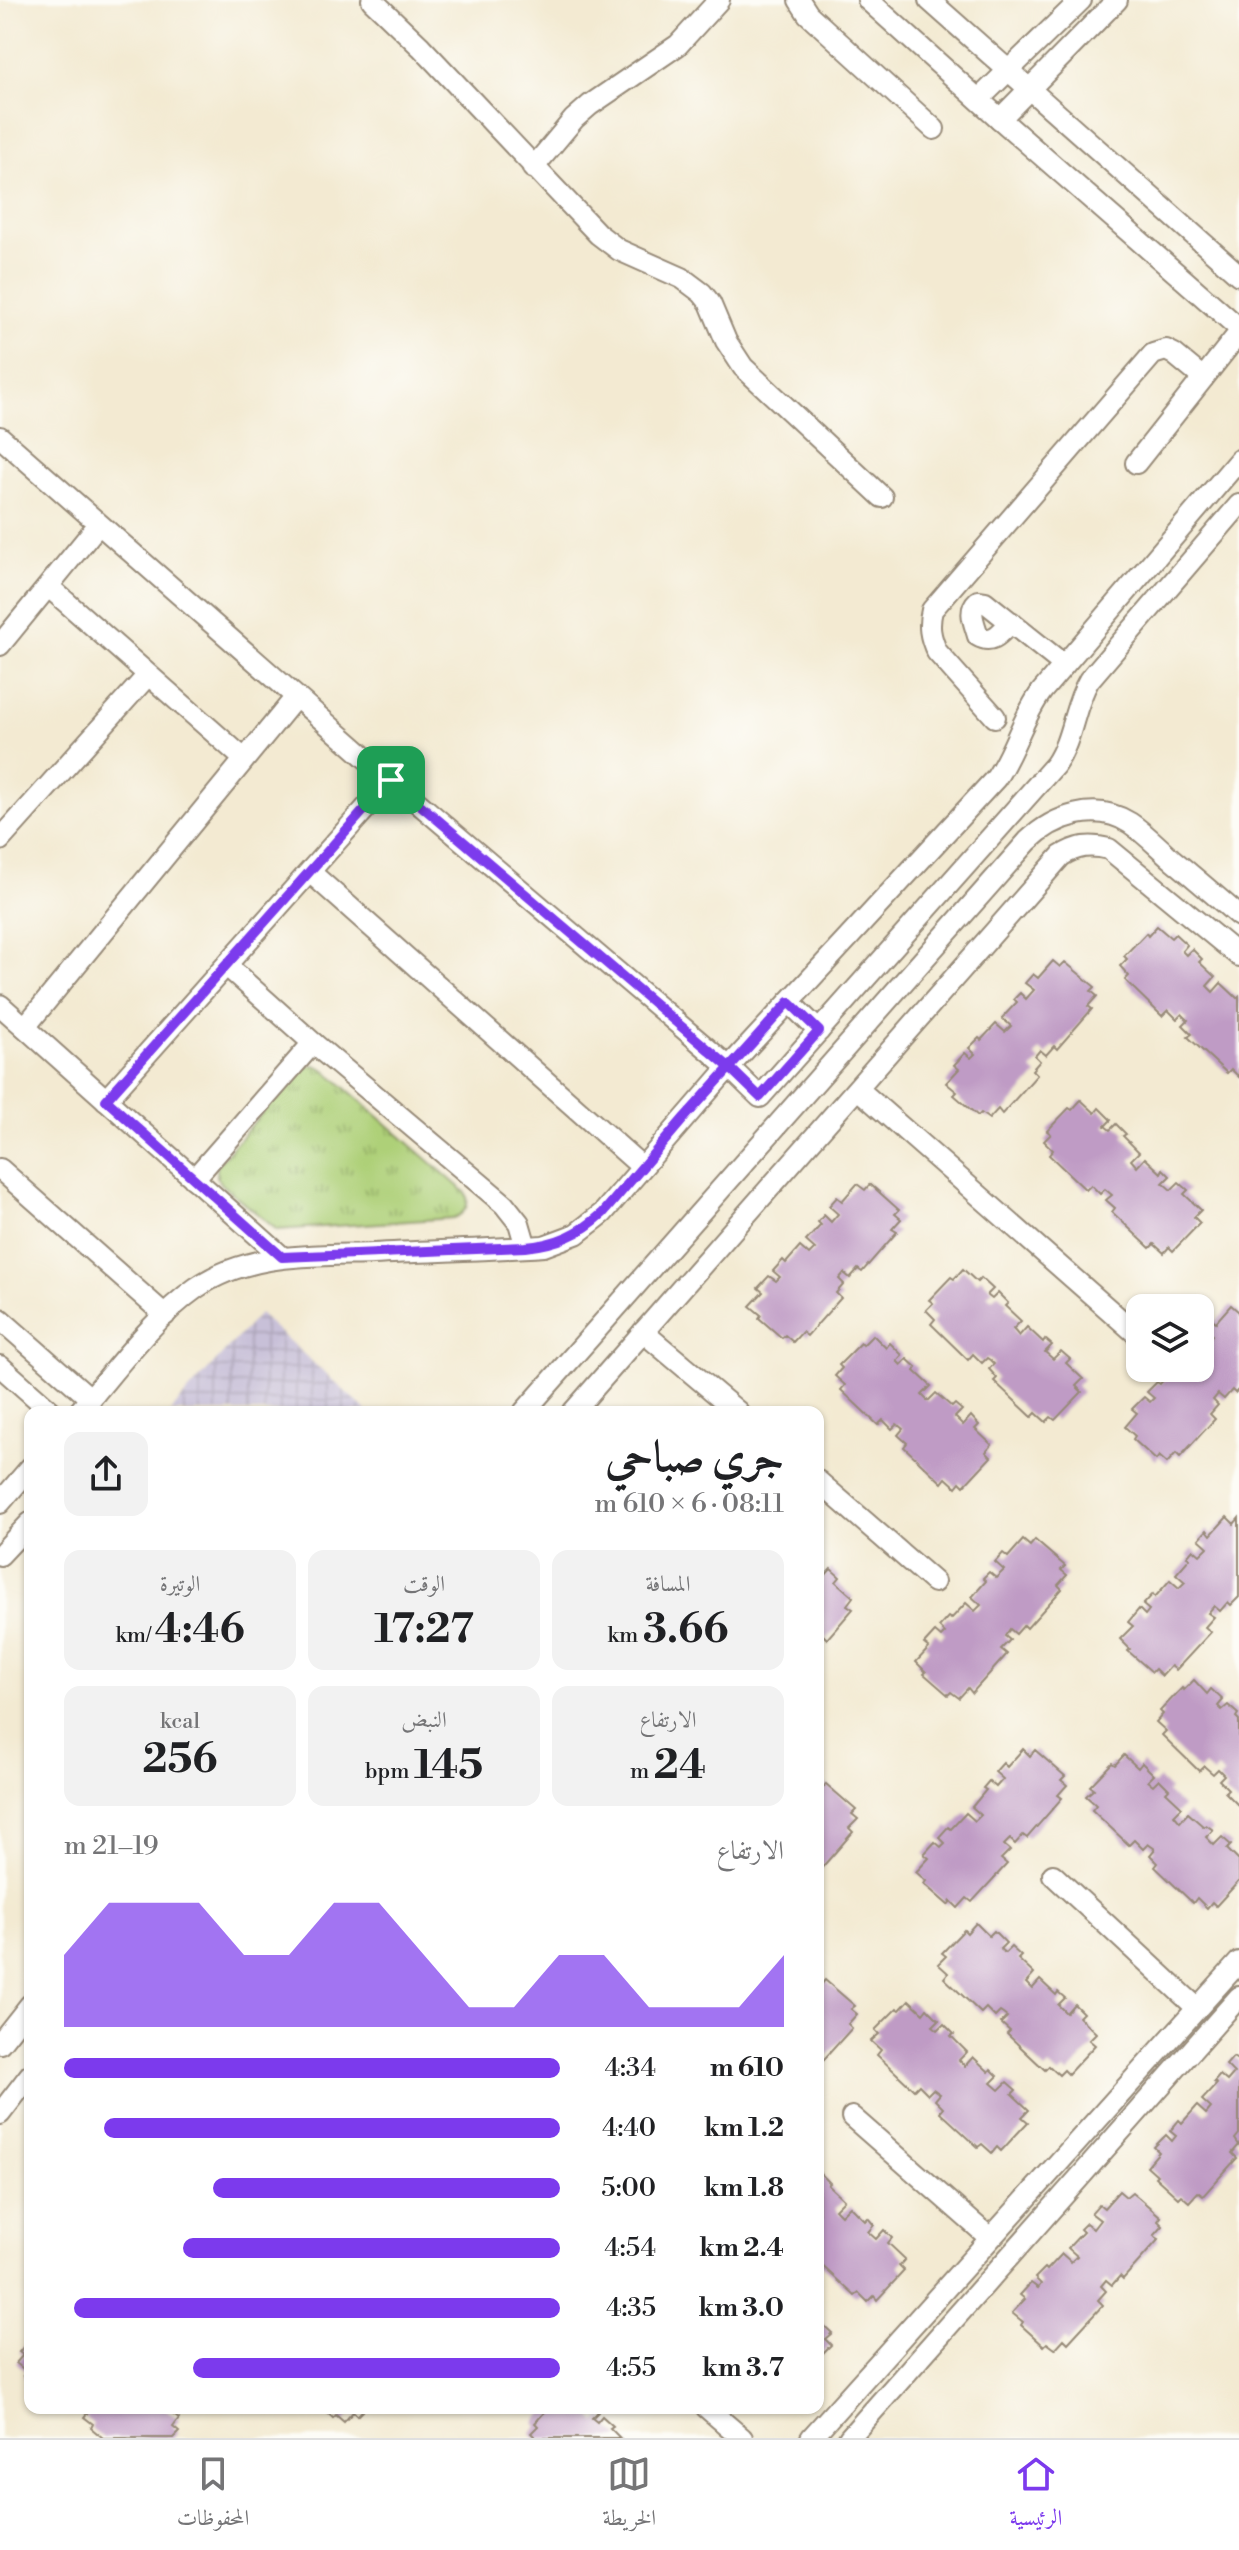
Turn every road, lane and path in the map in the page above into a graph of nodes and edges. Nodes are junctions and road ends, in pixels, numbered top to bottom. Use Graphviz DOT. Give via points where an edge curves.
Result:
graph roads {
  1 [pos="372,0"];
  2 [pos="719,0"];
  3 [pos="782,0"];
  4 [pos="868,0"];
  5 [pos="929,0"];
  6 [pos="1081,0"];
  7 [pos="1117,0"];
  8 [pos="804,7"];
  9 [pos="1009,70"];
  10 [pos="1029,88"];
  11 [pos="979,99"];
  12 [pos="1000,119"];
  13 [pos="934,129"];
  14 [pos="533,168"];
  15 [pos="1239,275"];
  16 [pos="1239,331"];
  17 [pos="1203,378"];
  18 [pos="4,449"];
  19 [pos="1239,460"];
  20 [pos="1136,463"];
  21 [pos="882,497"];
  22 [pos="1239,505"];
  23 [pos="98,525"];
  24 [pos="49,587"];
  25 [pos="1011,622"];
  26 [pos="0,645"];
  27 [pos="1064,665"];
  28 [pos="148,675"];
  29 [pos="295,698"];
  30 [pos="995,717"];
  31 [pos="244,759"];
  32 [pos="391,780"];
  33 [pos="0,840"];
  34 [pos="310,872"];
  35 [pos="1239,916"];
  36 [pos="1239,956"];
  37 [pos="227,966"];
  38 [pos="789,1002"];
  39 [pos="0,1005"];
  40 [pos="25,1027"];
  41 [pos="819,1031"];
  42 [pos="313,1043"];
  43 [pos="729,1067"];
  44 [pos="858,1089"];
  45 [pos="106,1100"];
  46 [pos="641,1166"];
  47 [pos="0,1169"];
  48 [pos="194,1179"];
  49 [pos="526,1247"];
  50 [pos="282,1257"];
  51 [pos="165,1315"];
  52 [pos="0,1319"];
  53 [pos="1126,1324"];
  54 [pos="643,1332"];
  55 [pos="0,1366"];
  56 [pos="85,1405"];
  57 [pos="45,1406"];
  58 [pos="529,1406"];
  59 [pos="578,1406"];
  60 [pos="731,1406"];
  61 [pos="24,1475"];
  62 [pos="824,1486"];
  63 [pos="0,1503"];
  64 [pos="24,1529"];
  65 [pos="0,1555"];
  66 [pos="934,1582"];
  67 [pos="1053,1875"];
  68 [pos="1239,1962"];
  69 [pos="1239,1997"];
  70 [pos="1197,2008"];
  71 [pos="24,2013"];
  72 [pos="0,2043"];
  73 [pos="24,2084"];
  74 [pos="0,2114"];
  75 [pos="852,2117"];
  76 [pos="990,2238"];
  77 [pos="714,2414"];
  78 [pos="742,2438"];
  79 [pos="811,2438"];
  80 [pos="849,2438"];
  1 -- 14 [label="street"];
  2 -- 14 [label="street" via="678,45 574,119"];
  3 -- 8 [label="street"];
  4 -- 11 [label="street"];
  5 -- 9 [label="street"];
  6 -- 9 [label="street"];
  7 -- 10 [label="street"];
  8 -- 13 [label="street"];
  9 -- 10 [label="street"];
  9 -- 11 [label="street"];
  10 -- 12 [label="street"];
  10 -- 15 [label="street"];
  11 -- 12 [label="street"];
  12 -- 16 [label="street"];
  14 -- 21 [label="street" via="619,250 682,278 702,293 743,367"];
  16 -- 17 [label="street"];
  17 -- 20 [label="street"];
  17 -- 30 [label="street" via="1166,350 1153,354 932,610 929,622 937,652"];
  18 -- 23 [label="street"];
  19 -- 27 [label="street"];
  22 -- 41 [label="street" via="1089,680 1055,765"];
  23 -- 24 [label="street"];
  23 -- 29 [label="street"];
  24 -- 26 [label="street"];
  24 -- 28 [label="street"];
  25 -- 27 [label="street"];
  27 -- 38 [label="street" via="1033,703 996,778"];
  28 -- 31 [label="street"];
  28 -- 33 [label="street"];
  29 -- 31 [label="street"];
  29 -- 32 [label="street"];
  31 -- 40 [label="street"];
  32 -- 34 [label="street"];
  32 -- 43 [label="street"];
  34 -- 37 [label="street"];
  34 -- 46 [label="street"];
  35 -- 58 [label="street" via="1129,823 1089,813 1049,824 1017,853"];
  36 -- 44 [label="street" via="1109,849 1071,849"];
  37 -- 42 [label="street"];
  37 -- 45 [label="street"];
  38 -- 41 [label="street"];
  38 -- 43 [label="street"];
  39 -- 40 [label="street"];
  40 -- 45 [label="street"];
  41 -- 43 [label="street" via="760,1097"];
  42 -- 48 [label="street"];
  42 -- 49 [label="street" via="504,1204 519,1223"];
  43 -- 46 [label="street"];
  44 -- 53 [label="street"];
  44 -- 54 [label="street"];
  45 -- 48 [label="street"];
  46 -- 49 [label="street" via="591,1225 560,1241"];
  47 -- 51 [label="street"];
  48 -- 50 [label="street"];
  49 -- 50 [label="street"];
  50 -- 51 [label="street" via="218,1275"];
  51 -- 56 [label="street"];
  52 -- 56 [label="street"];
  54 -- 59 [label="street"];
  54 -- 60 [label="street"];
  55 -- 57 [label="street"];
  61 -- 63 [label="street"];
  62 -- 66 [label="street"];
  64 -- 65 [label="street"];
  67 -- 70 [label="street"];
  68 -- 70 [label="street"];
  69 -- 80 [label="street"];
  70 -- 76 [label="street"];
  71 -- 72 [label="street"];
  73 -- 74 [label="street"];
  75 -- 76 [label="street"];
  76 -- 79 [label="street"];
  77 -- 78 [label="street"];
}
